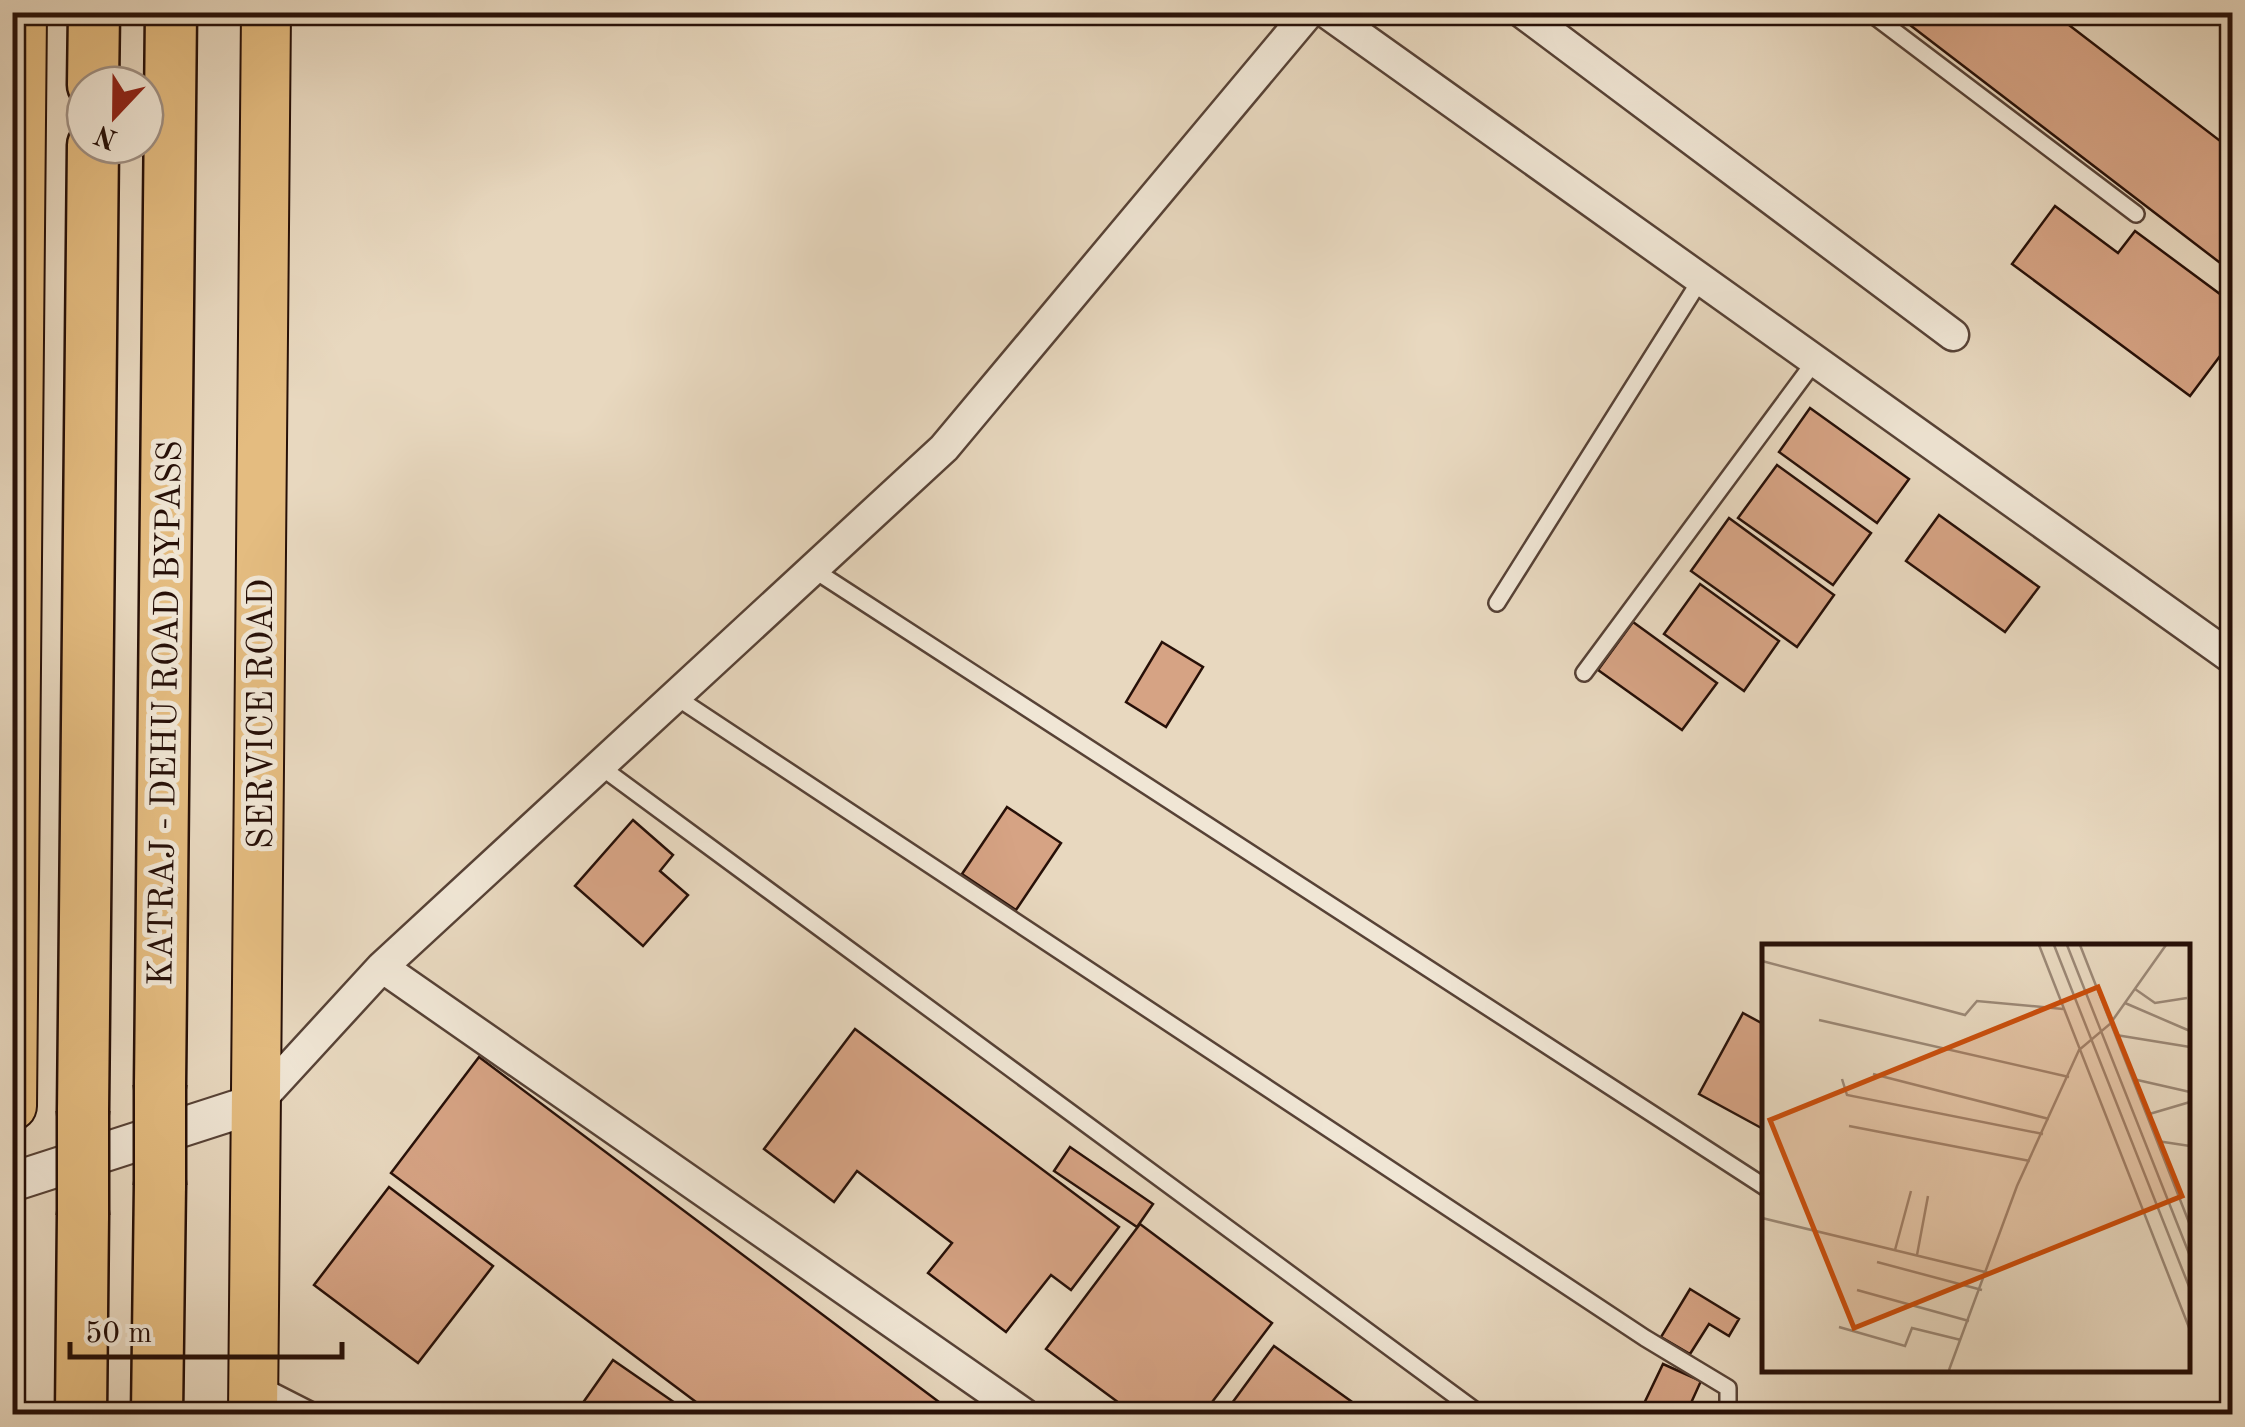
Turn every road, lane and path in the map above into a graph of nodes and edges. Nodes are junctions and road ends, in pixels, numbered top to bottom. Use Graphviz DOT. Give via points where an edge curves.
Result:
graph roads {
  1 [pos="94,12"];
  2 [pos="171,12"];
  3 [pos="266,12"];
  4 [pos="1309,12"];
  5 [pos="1326,12"];
  6 [pos="1522,12"];
  7 [pos="1869,12"];
  8 [pos="19,24"];
  9 [pos="94,65"];
  10 [pos="93,165"];
  11 [pos="2136,214"];
  12 [pos="1701,279"];
  13 [pos="1952,335"];
  14 [pos="1815,361"];
  15 [pos="16,380"];
  16 [pos="15,561"];
  17 [pos="812,568"];
  18 [pos="1498,603"];
  19 [pos="2232,658"];
  20 [pos="1584,673"];
  21 [pos="673,694"];
  22 [pos="601,767"];
  23 [pos="14,804"];
  24 [pos="382,967"];
  25 [pos="257,1103"];
  26 [pos="12,1106"];
  27 [pos="12,1182"];
  28 [pos="1762,1185"];
  29 [pos="253,1398"];
  30 [pos="81,1414"];
  31 [pos="157,1414"];
  32 [pos="318,1414"];
  33 [pos="1024,1414"];
  34 [pos="1480,1414"];
  35 [pos="1728,1414"];
  1 -- 9 [label="highway"];
  2 -- 31 [label="highway, KATRAJ - DEHU ROAD BYPASS, bridge"];
  3 -- 25 [label="main road, SERVICE ROAD"];
  4 -- 17 [label="street" via="944,448"];
  5 -- 12 [label="street"];
  6 -- 13 [label="street"];
  7 -- 11 [label="lane"];
  8 -- 15 [label="main road"];
  10 -- 30 [label="highway, bridge"];
  12 -- 14 [label="street"];
  12 -- 18 [label="lane"];
  14 -- 19 [label="street"];
  14 -- 20 [label="lane"];
  15 -- 16 [label="main road"];
  16 -- 23 [label="main road"];
  17 -- 21 [label="street"];
  17 -- 28 [label="lane"];
  21 -- 22 [label="street"];
  21 -- 35 [label="lane" via="1728,1388"];
  22 -- 24 [label="street"];
  22 -- 34 [label="lane"];
  23 -- 26 [label="main road"];
  24 -- 25 [label="street"];
  24 -- 33 [label="street"];
  25 -- 27 [label="street"];
  25 -- 29 [label="main road, SERVICE ROAD"];
  29 -- 32 [label="lane"];
}
